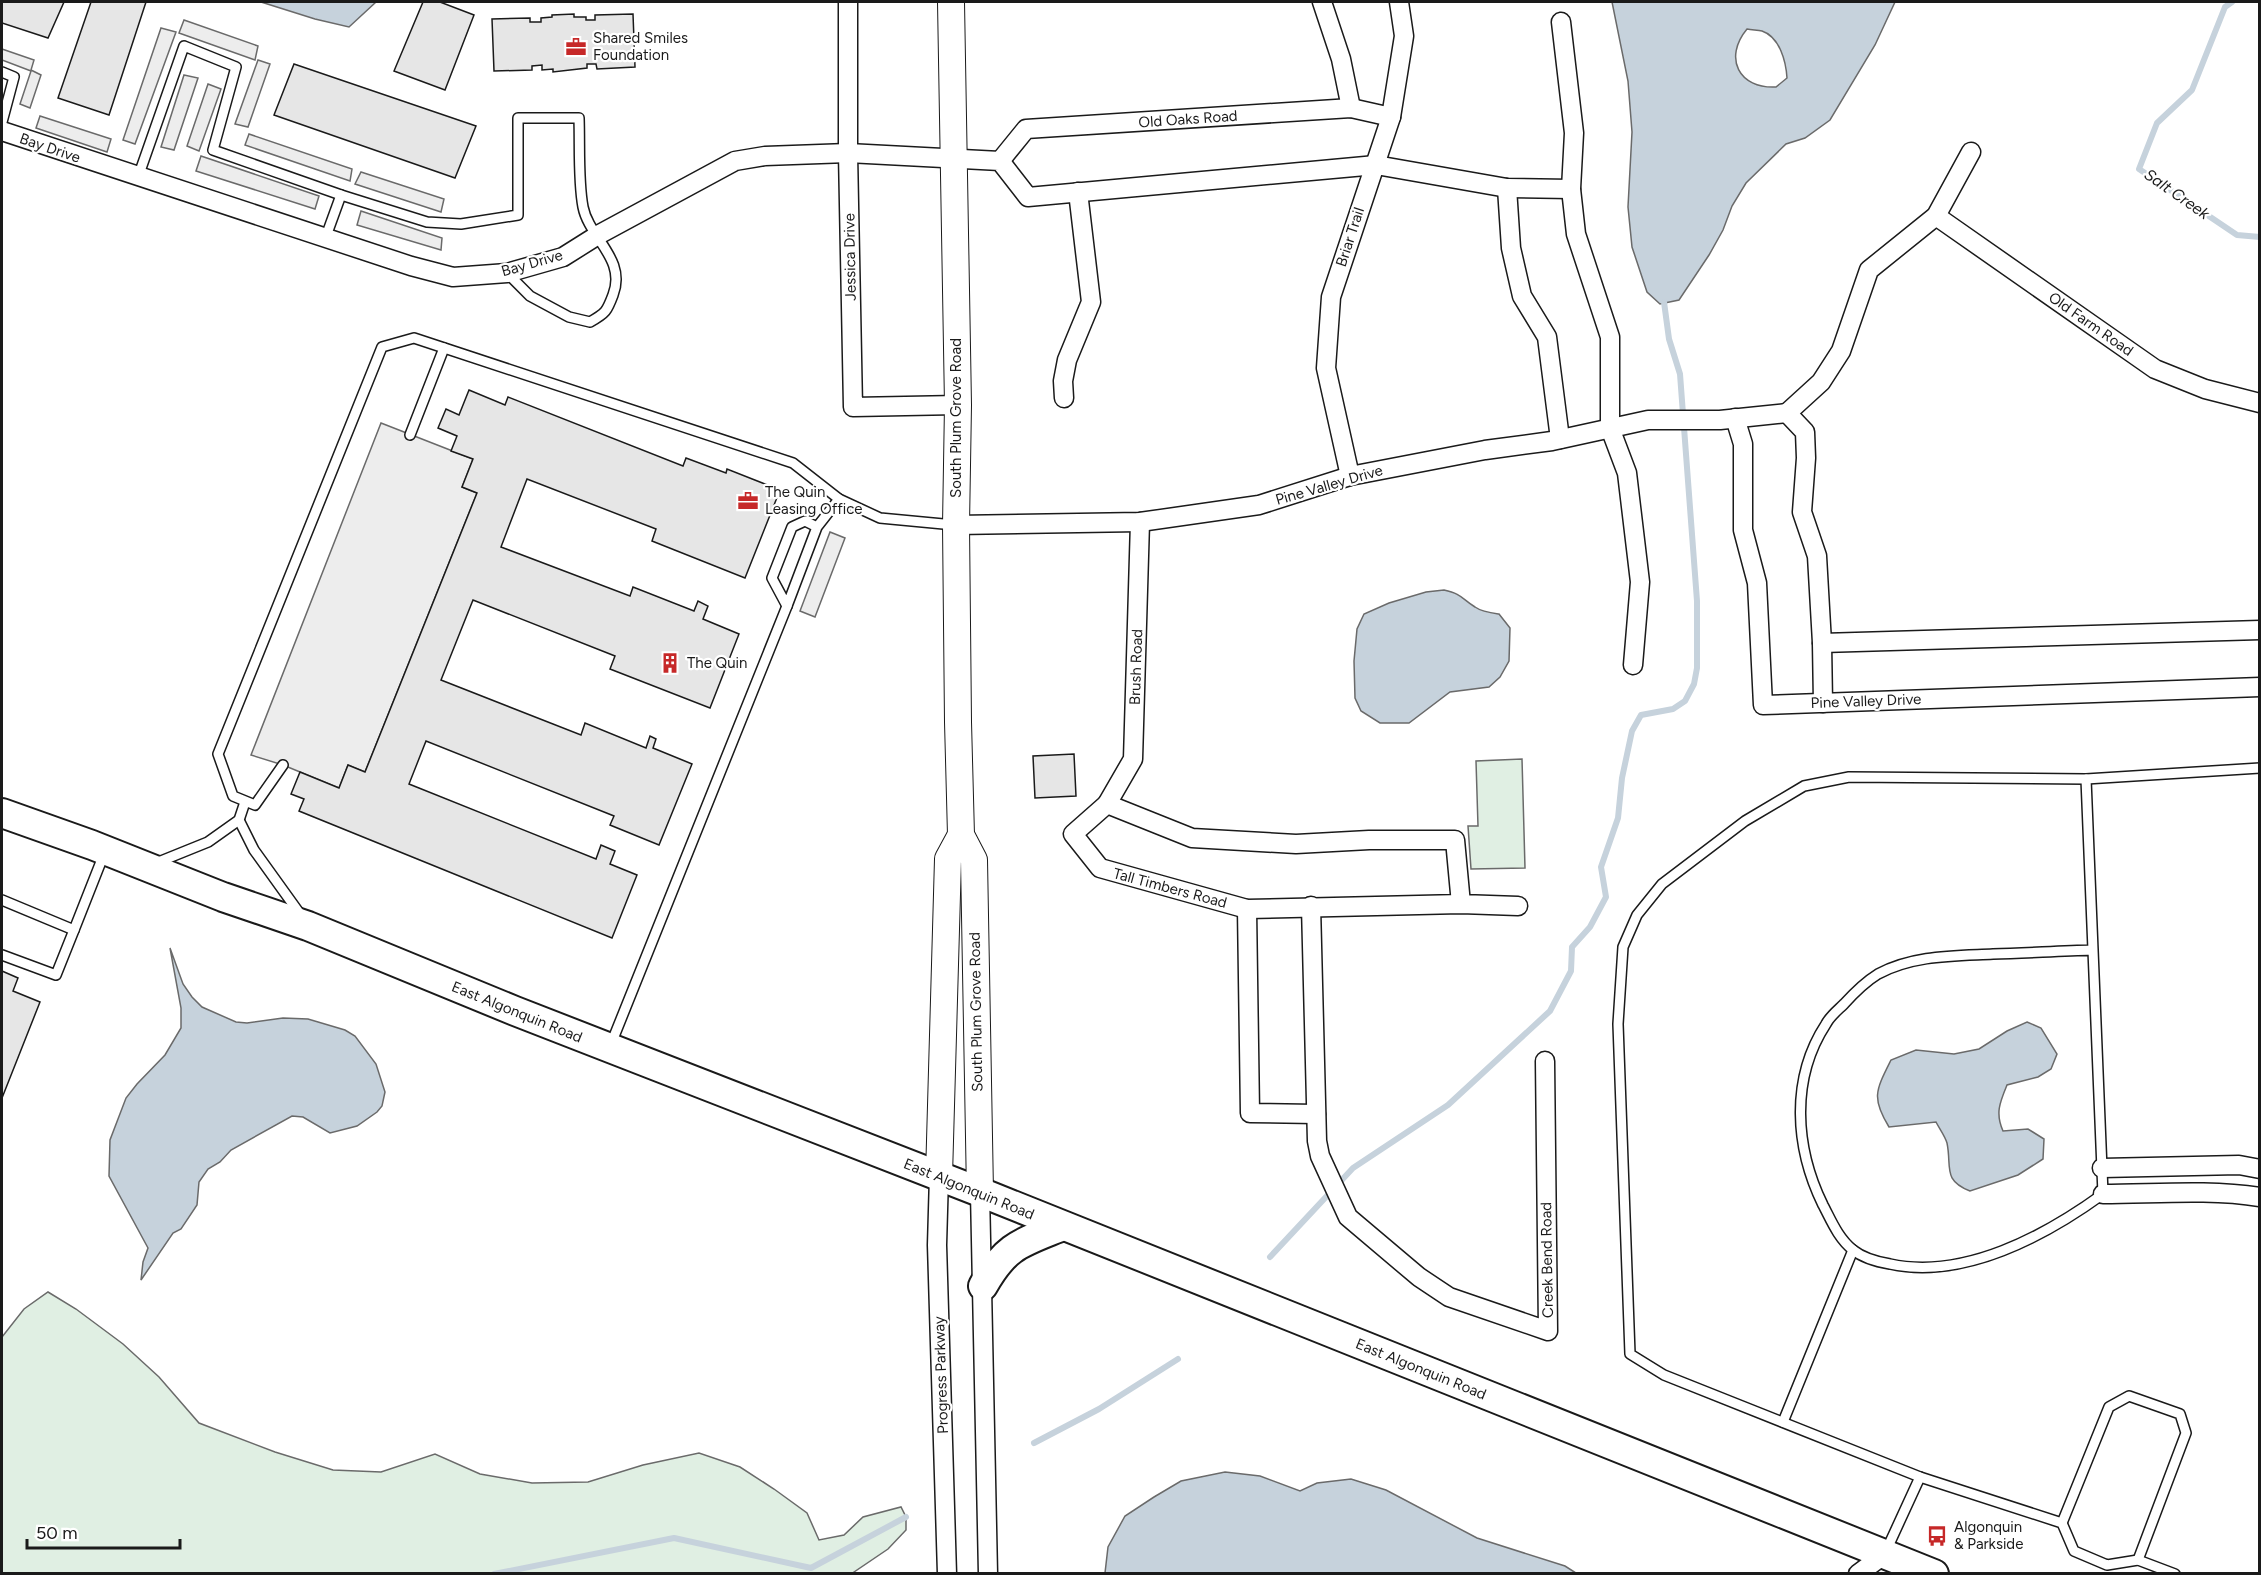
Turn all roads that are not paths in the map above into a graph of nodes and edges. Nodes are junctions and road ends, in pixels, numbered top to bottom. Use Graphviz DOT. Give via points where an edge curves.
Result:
graph roads {
  1 [pos="848,2"];
  2 [pos="951,2"];
  3 [pos="1322,2"];
  4 [pos="1399,2"];
  5 [pos="1561,22"];
  6 [pos="2,72"];
  7 [pos="1351,108"];
  8 [pos="1391,117"];
  9 [pos="2,122"];
  10 [pos="2,131"];
  11 [pos="1971,152"];
  12 [pos="848,153"];
  13 [pos="954,160"];
  14 [pos="1000,161"];
  15 [pos="1376,165"];
  16 [pos="138,177"];
  17 [pos="1507,188"];
  18 [pos="1571,189"];
  19 [pos="1078,192"];
  20 [pos="341,195"];
  21 [pos="1936,216"];
  22 [pos="598,235"];
  23 [pos="325,239"];
  24 [pos="507,273"];
  25 [pos="444,348"];
  26 [pos="1064,398"];
  27 [pos="2259,403"];
  28 [pos="958,405"];
  29 [pos="1788,413"];
  30 [pos="1728,419"];
  31 [pos="1610,428"];
  32 [pos="410,435"];
  33 [pos="1560,439"];
  34 [pos="1350,476"];
  35 [pos="838,499"];
  36 [pos="1140,522"];
  37 [pos="956,525"];
  38 [pos="817,527"];
  39 [pos="787,606"];
  40 [pos="2259,630"];
  41 [pos="1822,643"];
  42 [pos="1633,665"];
  43 [pos="2259,687"];
  44 [pos="1823,703"];
  45 [pos="283,765"];
  46 [pos="2259,768"];
  47 [pos="2086,779"];
  48 [pos="245,802"];
  49 [pos="1107,804"];
  50 [pos="2,813"];
  51 [pos="240,820"];
  52 [pos="961,835"];
  53 [pos="106,850"];
  54 [pos="146,867"];
  55 [pos="2,900"];
  56 [pos="1461,904"];
  57 [pos="1311,906"];
  58 [pos="1518,906"];
  59 [pos="1247,909"];
  60 [pos="308,926"];
  61 [pos="74,930"];
  62 [pos="2092,950"];
  63 [pos="2,955"];
  64 [pos="609,1049"];
  65 [pos="1545,1061"];
  66 [pos="1316,1114"];
  67 [pos="2102,1168"];
  68 [pos="2259,1168"];
  69 [pos="939,1176"];
  70 [pos="980,1192"];
  71 [pos="2103,1194"];
  72 [pos="2259,1197"];
  73 [pos="1063,1226"];
  74 [pos="1853,1250"];
  75 [pos="983,1286"];
  76 [pos="1782,1422"];
  77 [pos="1920,1477"];
  78 [pos="2062,1523"];
  79 [pos="2138,1560"];
  80 [pos="1885,1564"];
  81 [pos="947,1574"];
  82 [pos="988,1574"];
  83 [pos="1858,1574"];
  84 [pos="1934,1574"];
  85 [pos="2175,1574"];
  1 -- 12 [label="street, Jessica Drive"];
  2 -- 13 [label="street, South Plum Grove Road"];
  3 -- 7 [label="street" via="1341,59"];
  4 -- 8 [label="street, Briar Trail" via="1404,36"];
  5 -- 18 [label="street" via="1574,133"];
  6 -- 9 [label="lane" via="14,77"];
  7 -- 8 [label="street, Old Oaks Road"];
  7 -- 14 [label="street, Old Oaks Road" via="1026,129"];
  8 -- 15 [label="street, Briar Trail"];
  10 -- 16 [label="street, Bay Drive"];
  11 -- 21 [label="street"];
  12 -- 13 [label="street, Bay Drive"];
  12 -- 22 [label="street, Bay Drive" via="735,161"];
  12 -- 28 [label="street, Jessica Drive" via="853,407"];
  13 -- 14 [label="street"];
  13 -- 28 [label="street, South Plum Grove Road"];
  14 -- 19 [label="street" via="1028,197"];
  15 -- 17 [label="street"];
  15 -- 19 [label="street"];
  15 -- 34 [label="street, Briar Trail" via="1331,297 1326,368"];
  16 -- 20 [label="lane" via="184,46 236,67 213,150"];
  16 -- 23 [label="street, Bay Drive"];
  17 -- 18 [label="street"];
  17 -- 33 [label="street" via="1511,248 1522,296 1546,337"];
  18 -- 31 [label="street" via="1576,234 1610,337"];
  19 -- 26 [label="street" via="1091,302 1067,360"];
  20 -- 22 [label="lane" via="427,222 461,224 518,215 518,118 579,118 583,205 587,220"];
  20 -- 23 [label="lane"];
  21 -- 27 [label="street, Old Farm Road" via="2155,369 2205,389"];
  21 -- 29 [label="street" via="1869,270 1841,351 1821,381"];
  22 -- 24 [label="street, Bay Drive" via="563,257"];
  22 -- 24 [label="lane" via="615,264 616,289 606,313 591,322 569,317 530,296"];
  23 -- 24 [label="street, Bay Drive" via="453,276"];
  25 -- 32 [label="lane"];
  25 -- 35 [label="lane" via="793,463"];
  25 -- 48 [label="lane" via="414,338 382,347 218,754 232,796"];
  28 -- 37 [label="street, South Plum Grove Road"];
  29 -- 30 [label="street, Pine Valley Drive"];
  29 -- 41 [label="street" via="1805,432 1802,512 1817,556"];
  30 -- 31 [label="street, Pine Valley Drive" via="1648,420"];
  30 -- 44 [label="street, Pine Valley Drive" via="1743,444 1743,530 1757,583 1763,705"];
  31 -- 33 [label="street, Pine Valley Drive"];
  31 -- 42 [label="street" via="1627,473 1640,582"];
  33 -- 34 [label="street, Pine Valley Drive"];
  34 -- 36 [label="street, Pine Valley Drive" via="1259,505"];
  35 -- 37 [label="lane" via="880,518"];
  35 -- 38 [label="lane"];
  36 -- 37 [label="street, Pine Valley Drive"];
  36 -- 49 [label="street, Brush Road" via="1133,759"];
  37 -- 52 [label="street, South Plum Grove Road"];
  38 -- 39 [label="lane"];
  38 -- 39 [label="lane" via="805,521 792,527 772,578"];
  39 -- 64 [label="lane"];
  40 -- 41 [label="street"];
  41 -- 44 [label="street"];
  43 -- 44 [label="street, Pine Valley Drive"];
  45 -- 48 [label="lane" via="255,805"];
  46 -- 47 [label="lane"];
  47 -- 62 [label="lane"];
  47 -- 76 [label="lane" via="1849,777 1804,786 1746,821 1662,884 1637,915 1623,947 1618,1023 1630,1354 1664,1375"];
  48 -- 51 [label="lane"];
  49 -- 56 [label="street" via="1192,838 1296,844 1455,840"];
  49 -- 59 [label="street, Tall Timbers Road" via="1073,834 1100,868"];
  50 -- 53 [label="main road, East Algonquin Road"];
  51 -- 54 [label="lane" via="208,842"];
  51 -- 60 [label="lane" via="254,850"];
  52 -- 69 [label="street, South Plum Grove Road" via="948,859"];
  52 -- 70 [label="street, South Plum Grove Road" via="974,860"];
  53 -- 54 [label="main road, East Algonquin Road"];
  53 -- 61 [label="lane"];
  54 -- 60 [label="main road, East Algonquin Road"];
  55 -- 61 [label="lane"];
  56 -- 57 [label="street, Tall Timbers Road"];
  56 -- 58 [label="street, Tall Timbers Road"];
  57 -- 59 [label="street, Tall Timbers Road"];
  57 -- 66 [label="street, Creek Bend Road"];
  59 -- 66 [label="street" via="1250,1113"];
  60 -- 64 [label="main road, East Algonquin Road"];
  61 -- 63 [label="lane" via="56,975"];
  62 -- 67 [label="lane"];
  62 -- 74 [label="lane" via="1931,957 1904,963 1860,987 1826,1022 1803,1076 1799,1119 1812,1182 1838,1234"];
  64 -- 69 [label="main road, East Algonquin Road"];
  65 -- 66 [label="street, Creek Bend Road" via="1548,1331 1449,1297 1348,1217 1320,1156"];
  67 -- 68 [label="street"];
  67 -- 71 [label="lane"];
  69 -- 70 [label="main road, East Algonquin Road"];
  69 -- 81 [label="street, Progress Parkway" via="937,1245"];
  70 -- 73 [label="main road, East Algonquin Road"];
  70 -- 75 [label="street"];
  71 -- 72 [label="street" via="2185,1192"];
  71 -- 74 [label="lane" via="2047,1230 2009,1248 1954,1265 1906,1268 1876,1262"];
  73 -- 75 [label="main road" via="1016,1245 995,1266"];
  73 -- 80 [label="main road, East Algonquin Road"];
  74 -- 76 [label="lane"];
  75 -- 82 [label="street"];
  76 -- 77 [label="lane"];
  77 -- 78 [label="lane"];
  77 -- 80 [label="lane"];
  78 -- 79 [label="lane" via="2074,1551 2107,1565"];
  78 -- 79 [label="lane" via="2109,1407 2129,1396 2180,1414 2186,1433"];
  79 -- 85 [label="lane"];
  80 -- 83 [label="street"];
  80 -- 84 [label="main road, East Algonquin Road"];
}
